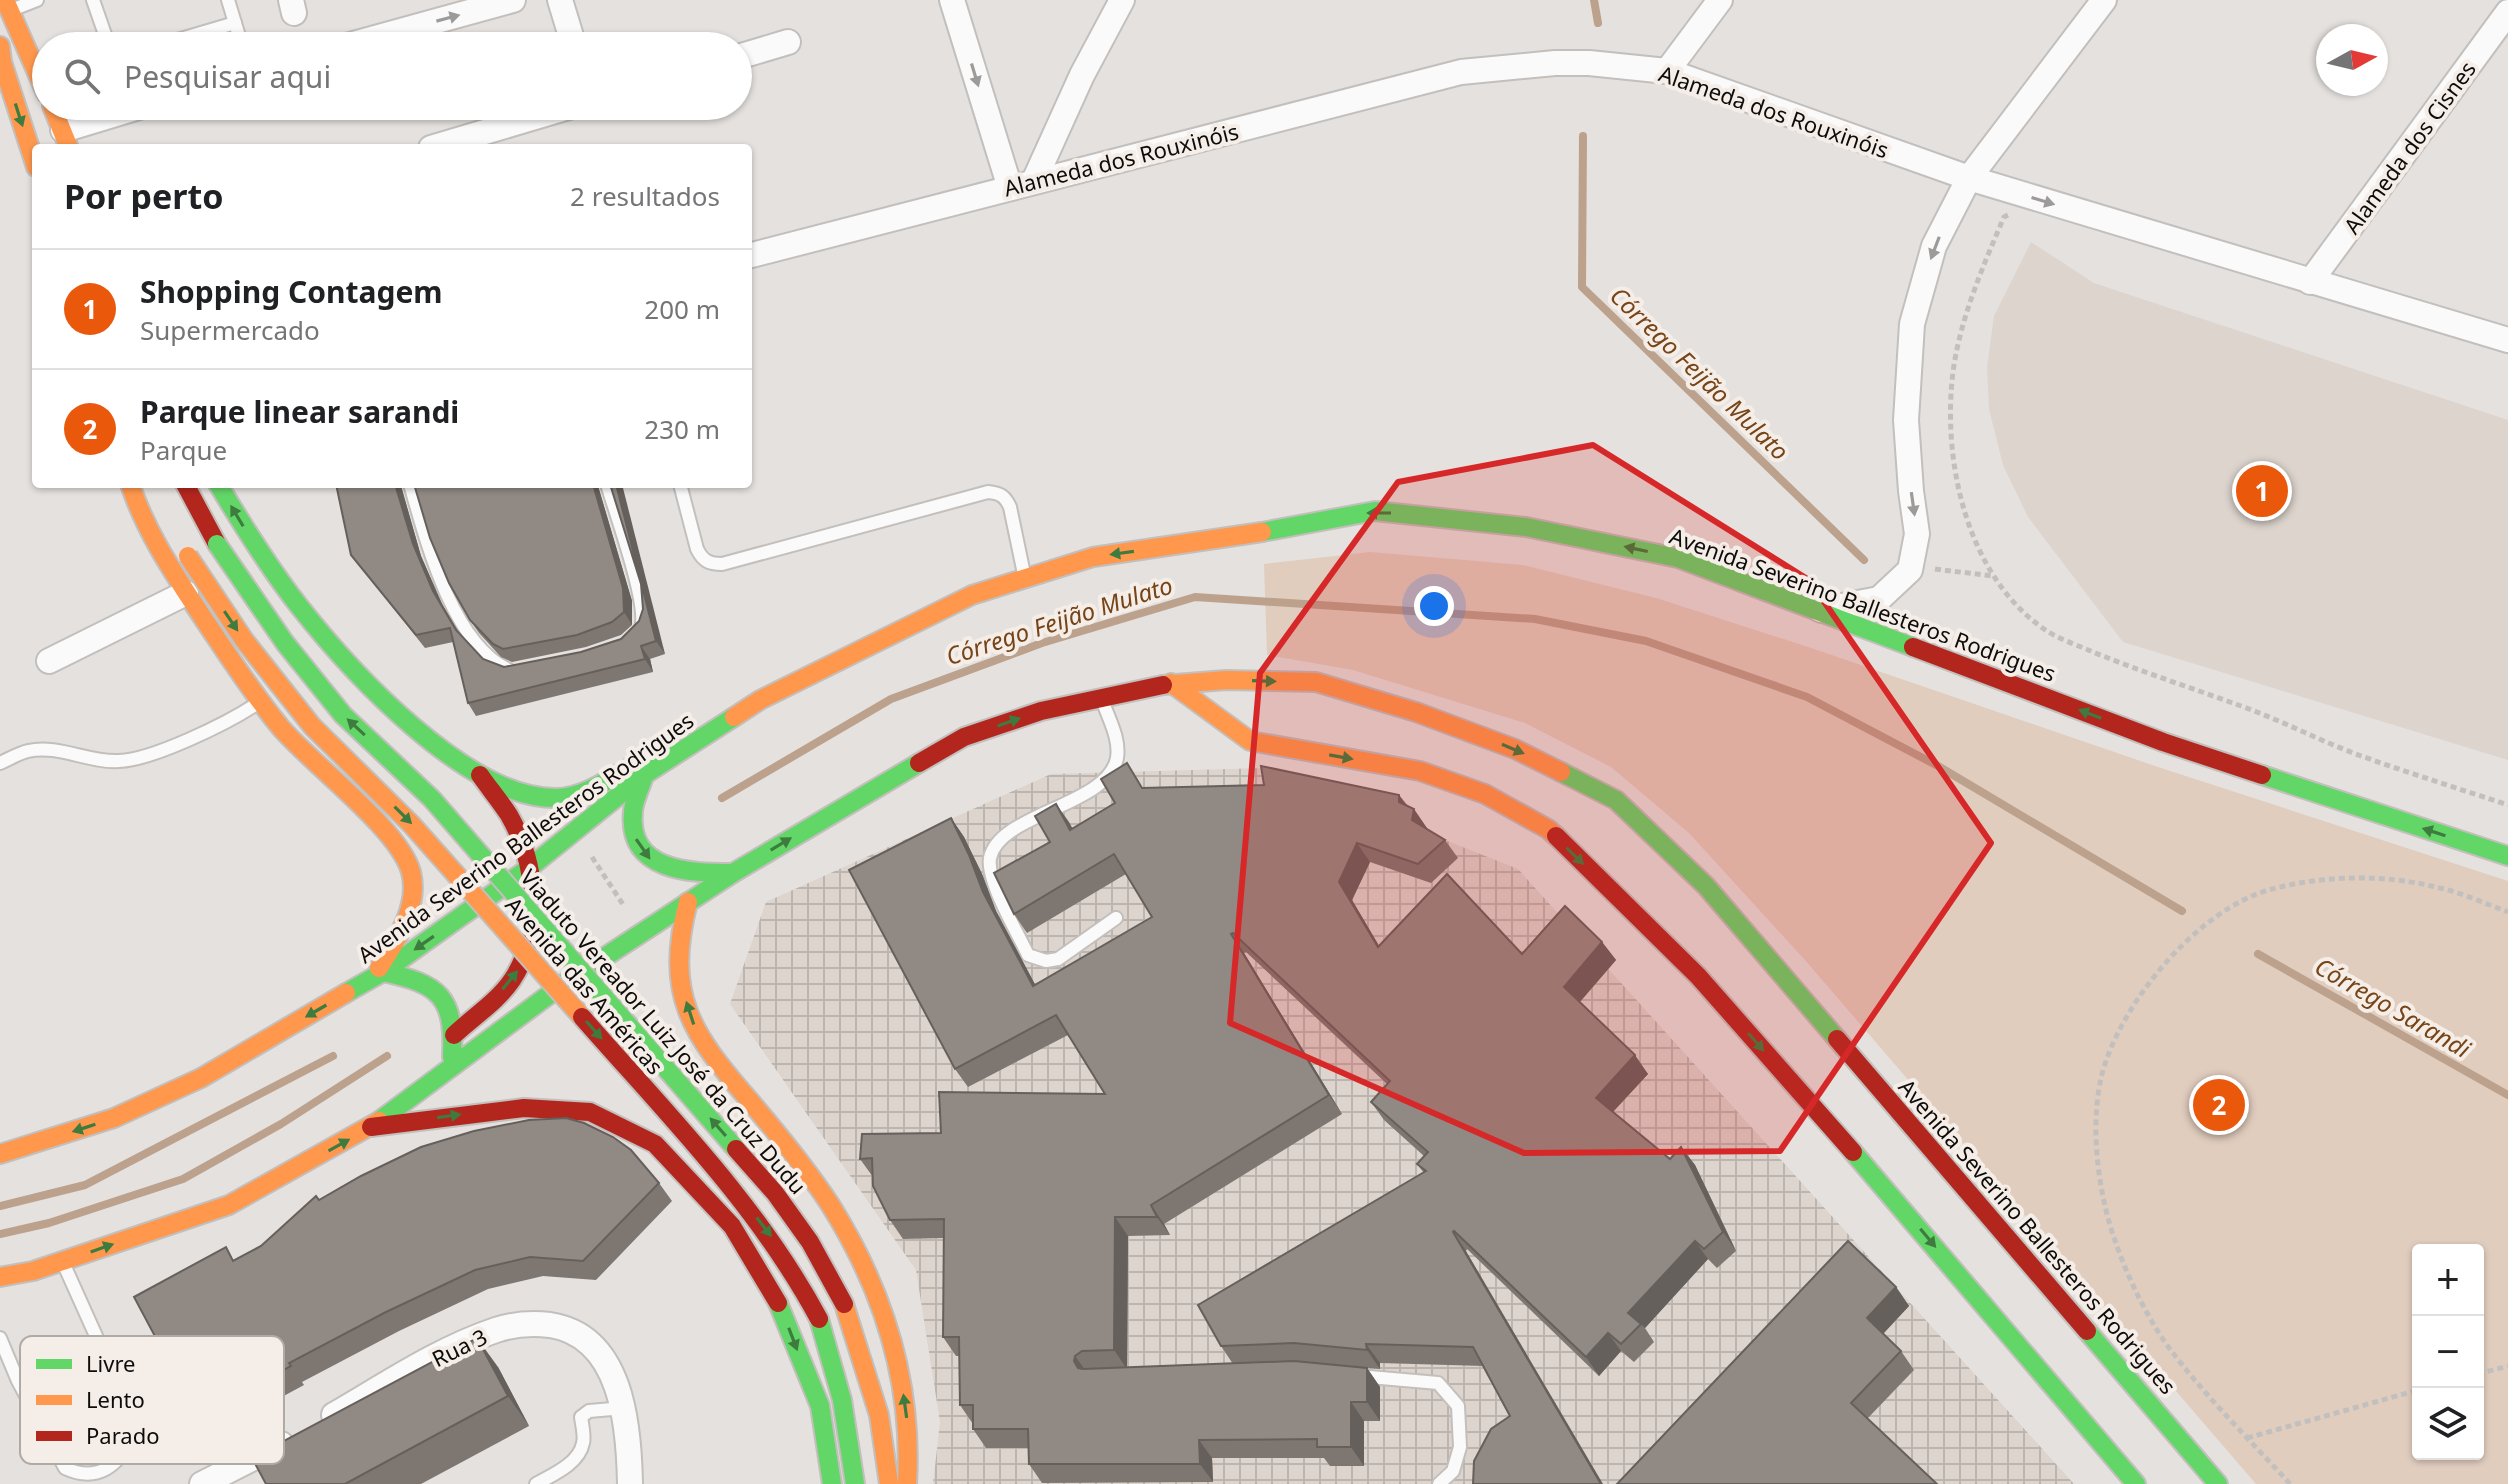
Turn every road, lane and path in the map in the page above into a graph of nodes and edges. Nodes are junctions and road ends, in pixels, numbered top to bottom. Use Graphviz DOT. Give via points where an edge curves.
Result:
graph roads {
  1 [pos="37,0"];
  2 [pos="93,0"];
  3 [pos="228,0"];
  4 [pos="513,0"];
  5 [pos="560,0"];
  6 [pos="952,0"];
  7 [pos="1122,0"];
  8 [pos="1720,0"];
  9 [pos="2104,0"];
  10 [pos="7,5"];
  11 [pos="2508,12"];
  12 [pos="235,23"];
  13 [pos="104,32"];
  14 [pos="204,32"];
  15 [pos="238,32"];
  16 [pos="397,32"];
  17 [pos="570,32"];
  18 [pos="788,42"];
  19 [pos="752,53"];
  20 [pos="1,57"];
  21 [pos="32,58"];
  22 [pos="1667,71"];
  23 [pos="58,120"];
  24 [pos="110,120"];
  25 [pos="525,120"];
  26 [pos="66,139"];
  27 [pos="444,144"];
  28 [pos="32,154"];
  29 [pos="1969,178"];
  30 [pos="1034,181"];
  31 [pos="1010,188"];
  32 [pos="2015,210"];
  33 [pos="752,255"];
  34 [pos="2310,282"];
  35 [pos="2508,340"];
  36 [pos="131,488"];
  37 [pos="142,488"];
  38 [pos="187,488"];
  39 [pos="220,488"];
  40 [pos="411,488"];
  41 [pos="608,488"];
  42 [pos="681,488"];
  43 [pos="1910,570"];
  44 [pos="1994,576"];
  45 [pos="1025,577"];
  46 [pos="186,593"];
  47 [pos="1819,610"];
  48 [pos="634,637"];
  49 [pos="49,661"];
  50 [pos="522,670"];
  51 [pos="1171,683"];
  52 [pos="1102,698"];
  53 [pos="760,700"];
  54 [pos="261,702"];
  55 [pos="0,763"];
  56 [pos="480,775"];
  57 [pos="644,775"];
  58 [pos="2508,805"];
  59 [pos="575,831"];
  60 [pos="2508,856"];
  61 [pos="529,868"];
  62 [pos="733,873"];
  63 [pos="688,902"];
  64 [pos="2508,912"];
  65 [pos="1116,918"];
  66 [pos="641,932"];
  67 [pos="378,975"];
  68 [pos="454,1035"];
  69 [pos="451,1065"];
  70 [pos="371,1127"];
  71 [pos="0,1154"];
  72 [pos="62,1261"];
  73 [pos="0,1277"];
  74 [pos="96,1336"];
  75 [pos="0,1338"];
  76 [pos="2508,1366"];
  77 [pos="2484,1372"];
  78 [pos="1351,1375"];
  79 [pos="20,1385"];
  80 [pos="2412,1392"];
  81 [pos="624,1408"];
  82 [pos="2247,1438"];
  83 [pos="284,1442"];
  84 [pos="63,1464"];
  85 [pos="116,1464"];
  86 [pos="241,1464"];
  87 [pos="202,1484"];
  88 [pos="536,1484"];
  89 [pos="630,1484"];
  90 [pos="832,1484"];
  91 [pos="855,1484"];
  92 [pos="889,1484"];
  93 [pos="907,1484"];
  94 [pos="1439,1484"];
  95 [pos="2136,1484"];
  96 [pos="2218,1484"];
  97 [pos="2290,1484"];
  1 -- 10 [label="lane"];
  2 -- 13 [label="lane"];
  3 -- 12 [label="lane"];
  16 -- 4 [label="street, one-way"];
  5 -- 17 [label="street"];
  6 -- 31 [label="street, one-way"];
  7 -- 30 [label="street"];
  8 -- 22 [label="street"];
  9 -- 29 [label="street"];
  10 -- 21 [label="main road"];
  11 -- 34 [label="street, Alameda dos Cisnes"];
  12 -- 14 [label="lane"];
  12 -- 15 [label="lane"];
  18 -- 19 [label="street"];
  20 -- 28 [label="main road, one-way"];
  22 -- 29 [label="street, Alameda dos Rouxinóis"];
  22 -- 30 [label="street, Alameda dos Rouxinóis" via="1555,63 1461,72"];
  23 -- 26 [label="main road"];
  24 -- 26 [label="street"];
  25 -- 27 [label="street"];
  29 -- 34 [label="street, Alameda dos Rouxinóis, one-way"];
  29 -- 43 [label="street, one-way" via="1934,246 1912,324 1906,420 1917,534"];
  30 -- 31 [label="street, Alameda dos Rouxinóis"];
  31 -- 33 [label="street, Alameda dos Rouxinóis"];
  32 -- 44 [label="path" via="2004,217 1979,274 1953,371 1950,421 1959,491"];
  34 -- 35 [label="street, Alameda dos Rouxinóis"];
  36 -- 46 [label="main road"];
  37 -- 91 [label="main road, Avenida das Américas, one-way, bridge" via="244,640 312,726 412,825 770,1233 819,1319 836,1366"];
  92 -- 38 [label="main road, Viaduto Vereador Luiz José da Cruz Dudu, one-way, bridge" via="863,1356 844,1304 810,1242 775,1193 432,799 343,715 217,544"];
  56 -- 39 [label="main road, one-way" via="354,671 280,580"];
  40 -- 50 [label="lane" via="430,554 472,638 496,664"];
  41 -- 48 [label="lane" via="641,599 643,622"];
  42 -- 45 [label="lane" via="697,549 711,564 995,492 1010,507"];
  43 -- 44 [label="path"];
  43 -- 47 [label="street" via="1879,599"];
  44 -- 58 [label="path" via="2044,629 2073,643 2363,756"];
  47 -- 45 [label="main road, Avenida Severino Ballesteros Rodrigues, one-way" via="1678,558 1526,527 1375,511 1093,557"];
  45 -- 53 [label="main road, Avenida Severino Ballesteros Rodrigues" via="972,595"];
  46 -- 49 [label="street"];
  46 -- 54 [label="main road"];
  60 -- 47 [label="main road, Avenida Severino Ballesteros Rodrigues, one-way" via="2163,742"];
  51 -- 52 [label="main road, Avenida Severino Ballesteros Rodrigues"];
  51 -- 95 [label="main road, one-way" via="1250,741 1420,771 1485,794 1548,829 1698,976"];
  51 -- 96 [label="main road, Avenida Severino Ballesteros Rodrigues, one-way" via="1316,682 1515,749 1616,800 1706,886"];
  62 -- 52 [label="main road, Avenida Severino Ballesteros Rodrigues, one-way" via="964,737 1041,711"];
  52 -- 65 [label="lane" via="1117,739 1117,758 1108,780 999,838 990,858 992,878 1028,955 1058,959"];
  53 -- 56 [label="main road" via="596,786 558,798 526,795"];
  53 -- 57 [label="main road, Avenida Severino Ballesteros Rodrigues"];
  54 -- 55 [label="lane" via="141,758 115,762 40,749"];
  54 -- 67 [label="main road" via="399,845 411,873 412,901"];
  56 -- 61 [label="main road" via="511,818"];
  57 -- 59 [label="main road, Avenida Severino Ballesteros Rodrigues"];
  57 -- 62 [label="main road, one-way" via="633,812 635,840 646,858 688,871"];
  59 -- 61 [label="main road, Avenida Severino Ballesteros Rodrigues"];
  59 -- 66 [label="path"];
  61 -- 67 [label="main road, Avenida Severino Ballesteros Rodrigues, one-way"];
  68 -- 61 [label="main road, one-way" via="511,982 524,961 534,921"];
  62 -- 63 [label="main road, Avenida Severino Ballesteros Rodrigues"];
  63 -- 66 [label="main road, Avenida Severino Ballesteros Rodrigues"];
  93 -- 63 [label="main road, one-way" via="906,1409 896,1355 854,1244 781,1137 706,1048 689,1017 679,950"];
  64 -- 82 [label="path" via="2439,888 2371,878 2269,889 2225,910 2179,946 2121,1029 2103,1073 2096,1119 2108,1218 2129,1279 2172,1352"];
  66 -- 69 [label="main road, Avenida Severino Ballesteros Rodrigues"];
  67 -- 68 [label="main road" via="417,978 436,988 449,1005"];
  67 -- 71 [label="main road, Avenida Severino Ballesteros Rodrigues, one-way" via="201,1078 114,1118"];
  68 -- 69 [label="main road"];
  69 -- 70 [label="main road, Avenida Severino Ballesteros Rodrigues"];
  72 -- 70 [label="main road, Avenida Severino Ballesteros Rodrigues, one-way" via="229,1205"];
  70 -- 90 [label="main road, one-way" via="524,1108 590,1112 655,1144 732,1226 783,1312 820,1406"];
  72 -- 73 [label="main road, Avenida Severino Ballesteros Rodrigues"];
  72 -- 74 [label="lane"];
  75 -- 79 [label="lane"];
  76 -- 77 [label="path"];
  78 -- 94 [label="lane" via="1438,1383 1458,1406 1460,1447 1453,1471"];
  80 -- 82 [label="path"];
  81 -- 83 [label="street, Rua 3" via="598,1350 571,1329 532,1323 498,1329 451,1348"];
  81 -- 88 [label="lane" via="589,1411 581,1417 584,1442 576,1458"];
  81 -- 89 [label="street, Rua 3"];
  82 -- 97 [label="path"];
  84 -- 85 [label="lane" via="77,1473"];
  86 -- 87 [label="street, Rua 3"];
}
